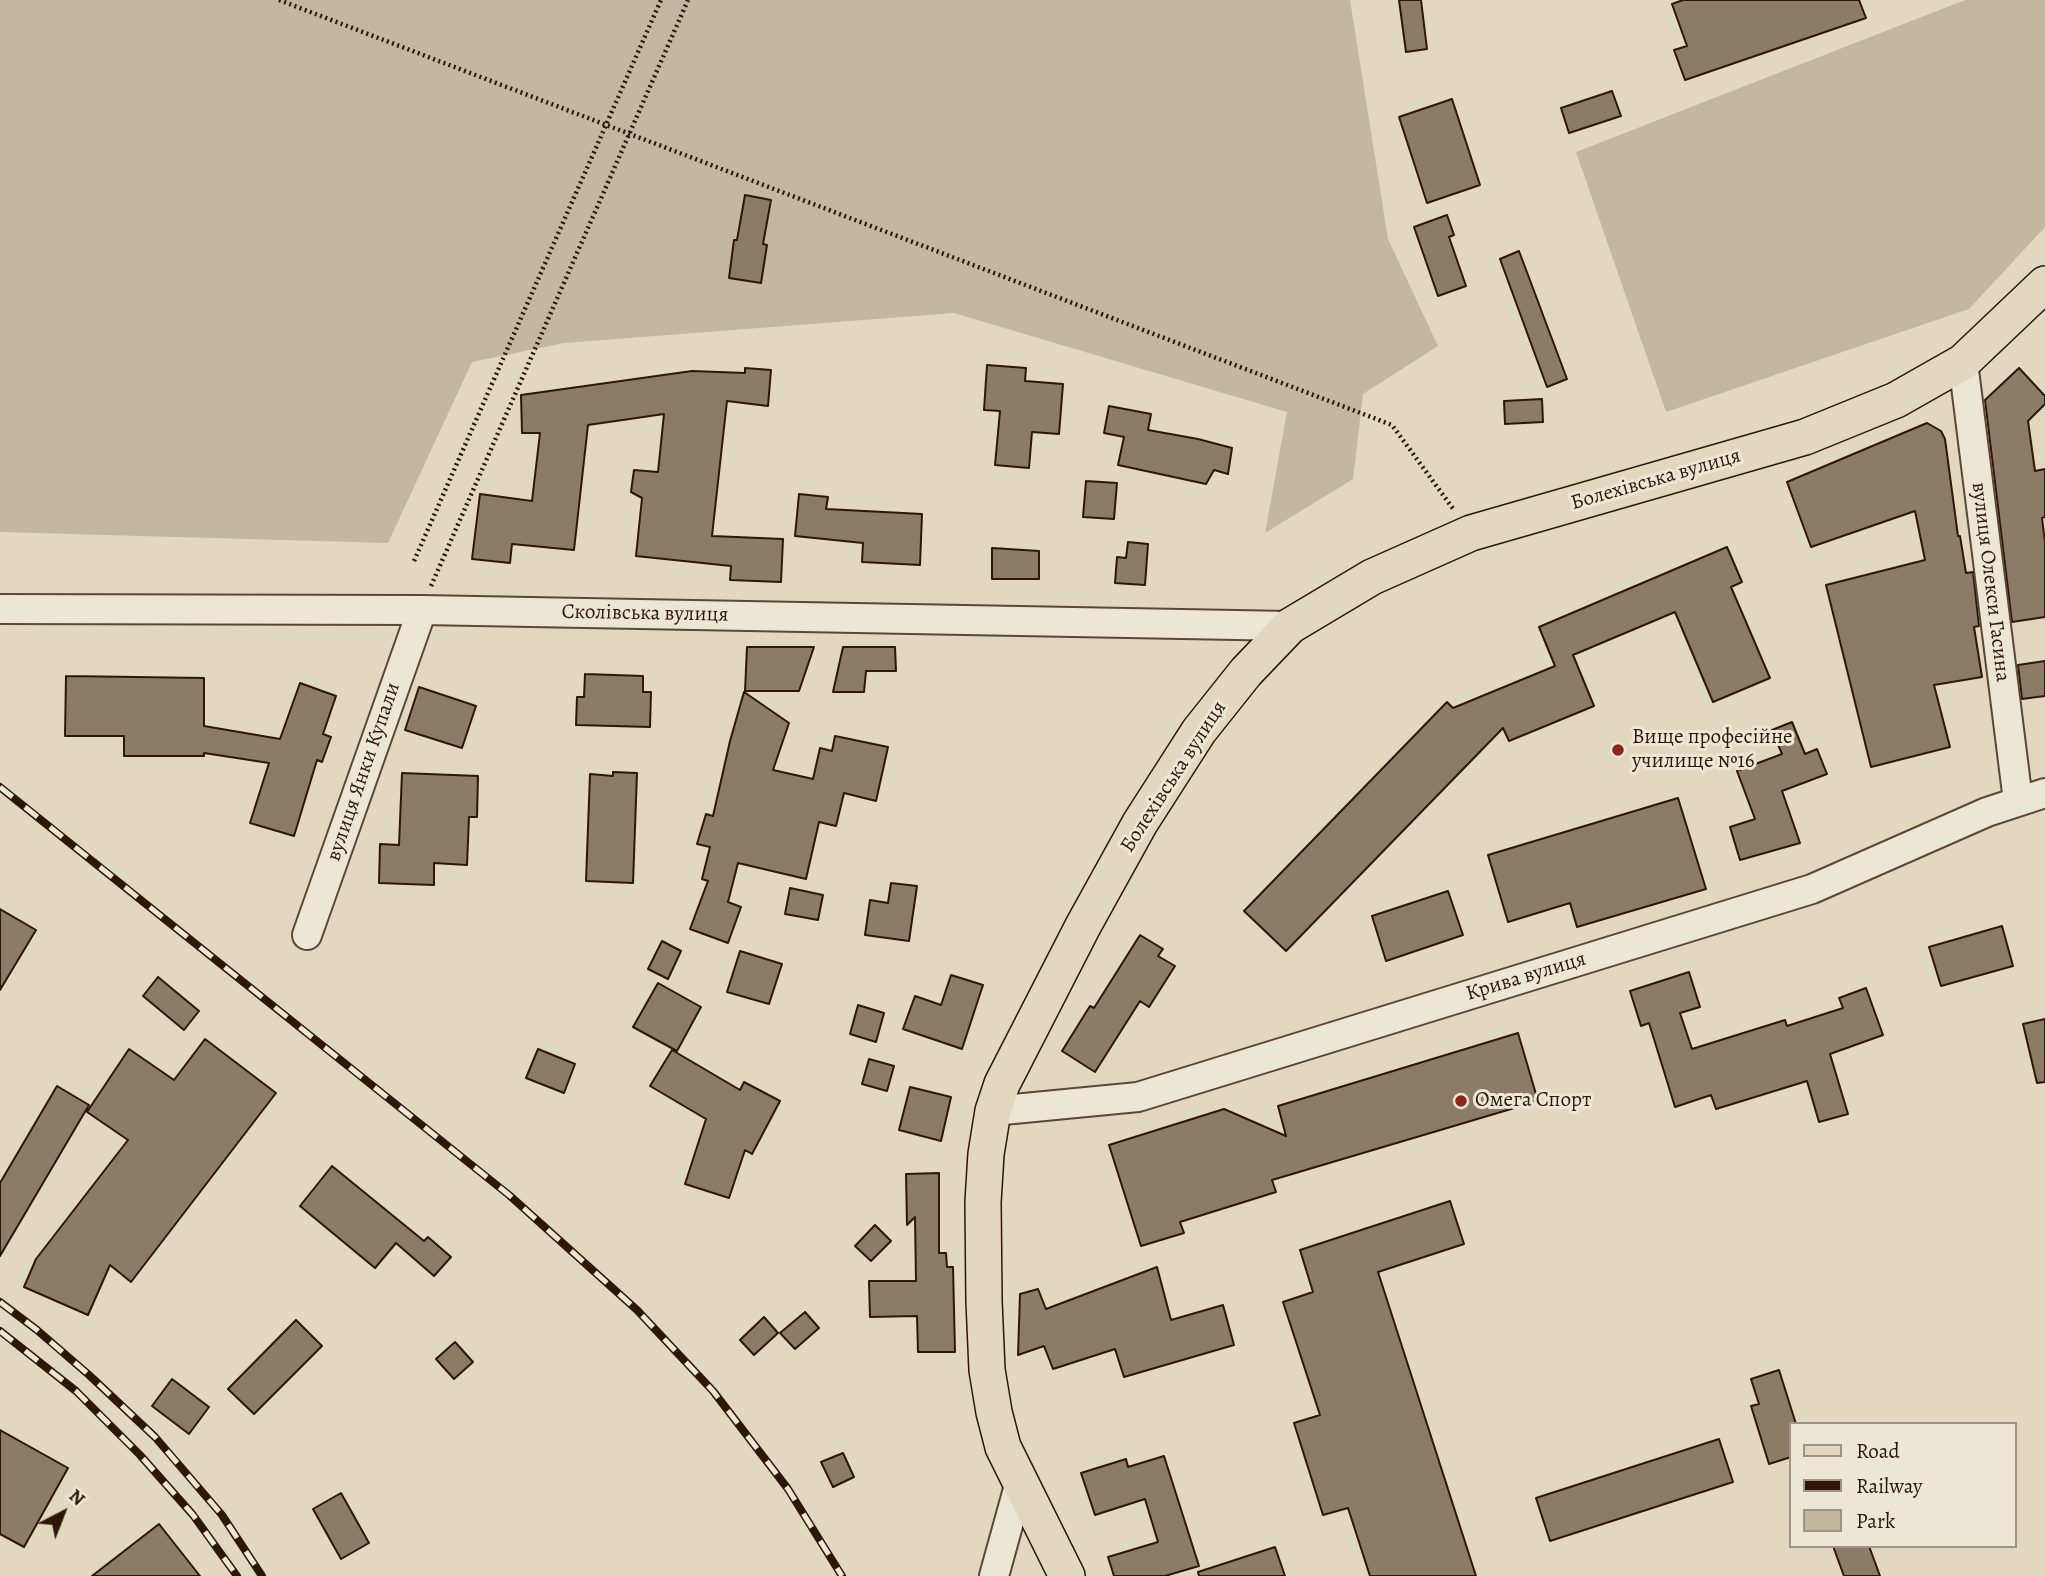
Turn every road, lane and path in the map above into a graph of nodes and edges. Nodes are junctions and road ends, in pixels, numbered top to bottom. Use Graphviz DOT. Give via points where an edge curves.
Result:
graph roads {
  1 [pos="279,0"];
  2 [pos="661,0"];
  3 [pos="688,0"];
  4 [pos="606,125"];
  5 [pos="628,134"];
  6 [pos="2045,284"];
  7 [pos="1963,362"];
  8 [pos="1471,533"];
  9 [pos="414,561"];
  10 [pos="0,609"];
  11 [pos="422,610"];
  12 [pos="1290,626"];
  13 [pos="2045,793"];
  14 [pos="2018,801"];
  15 [pos="307,935"];
  16 [pos="993,1111"];
  17 [pos="1020,1482"];
  18 [pos="994,1576"];
  19 [pos="1067,1576"];
  1 -- 4 [label="path"];
  2 -- 4 [label="path"];
  3 -- 5 [label="path"];
  4 -- 5 [label="path"];
  4 -- 9 [label="path"];
  5 -- 8 [label="path" via="1392,425"];
  5 -- 11 [label="path"];
  6 -- 7 [label="main road, Болехівська вулиця"];
  7 -- 8 [label="main road, Болехівська вулиця" via="1896,400 1805,437"];
  7 -- 14 [label="street, вулиця Олекси Гасина"];
  8 -- 12 [label="main road, Болехівська вулиця" via="1372,577"];
  10 -- 11 [label="street, Сколівська вулиця"];
  11 -- 12 [label="street, Сколівська вулиця"];
  11 -- 15 [label="street, вулиця Янки Купали"];
  12 -- 16 [label="main road, Болехівська вулиця" via="1199,731 1140,823 1083,926"];
  13 -- 14 [label="street, Крива вулиця"];
  14 -- 16 [label="street, Крива вулиця" via="1812,888 1138,1097"];
  16 -- 17 [label="main road, Болехівська вулиця" via="983,1202 987,1370 1003,1447"];
  17 -- 18 [label="street"];
  17 -- 19 [label="main road, Болехівська вулиця"];
}
